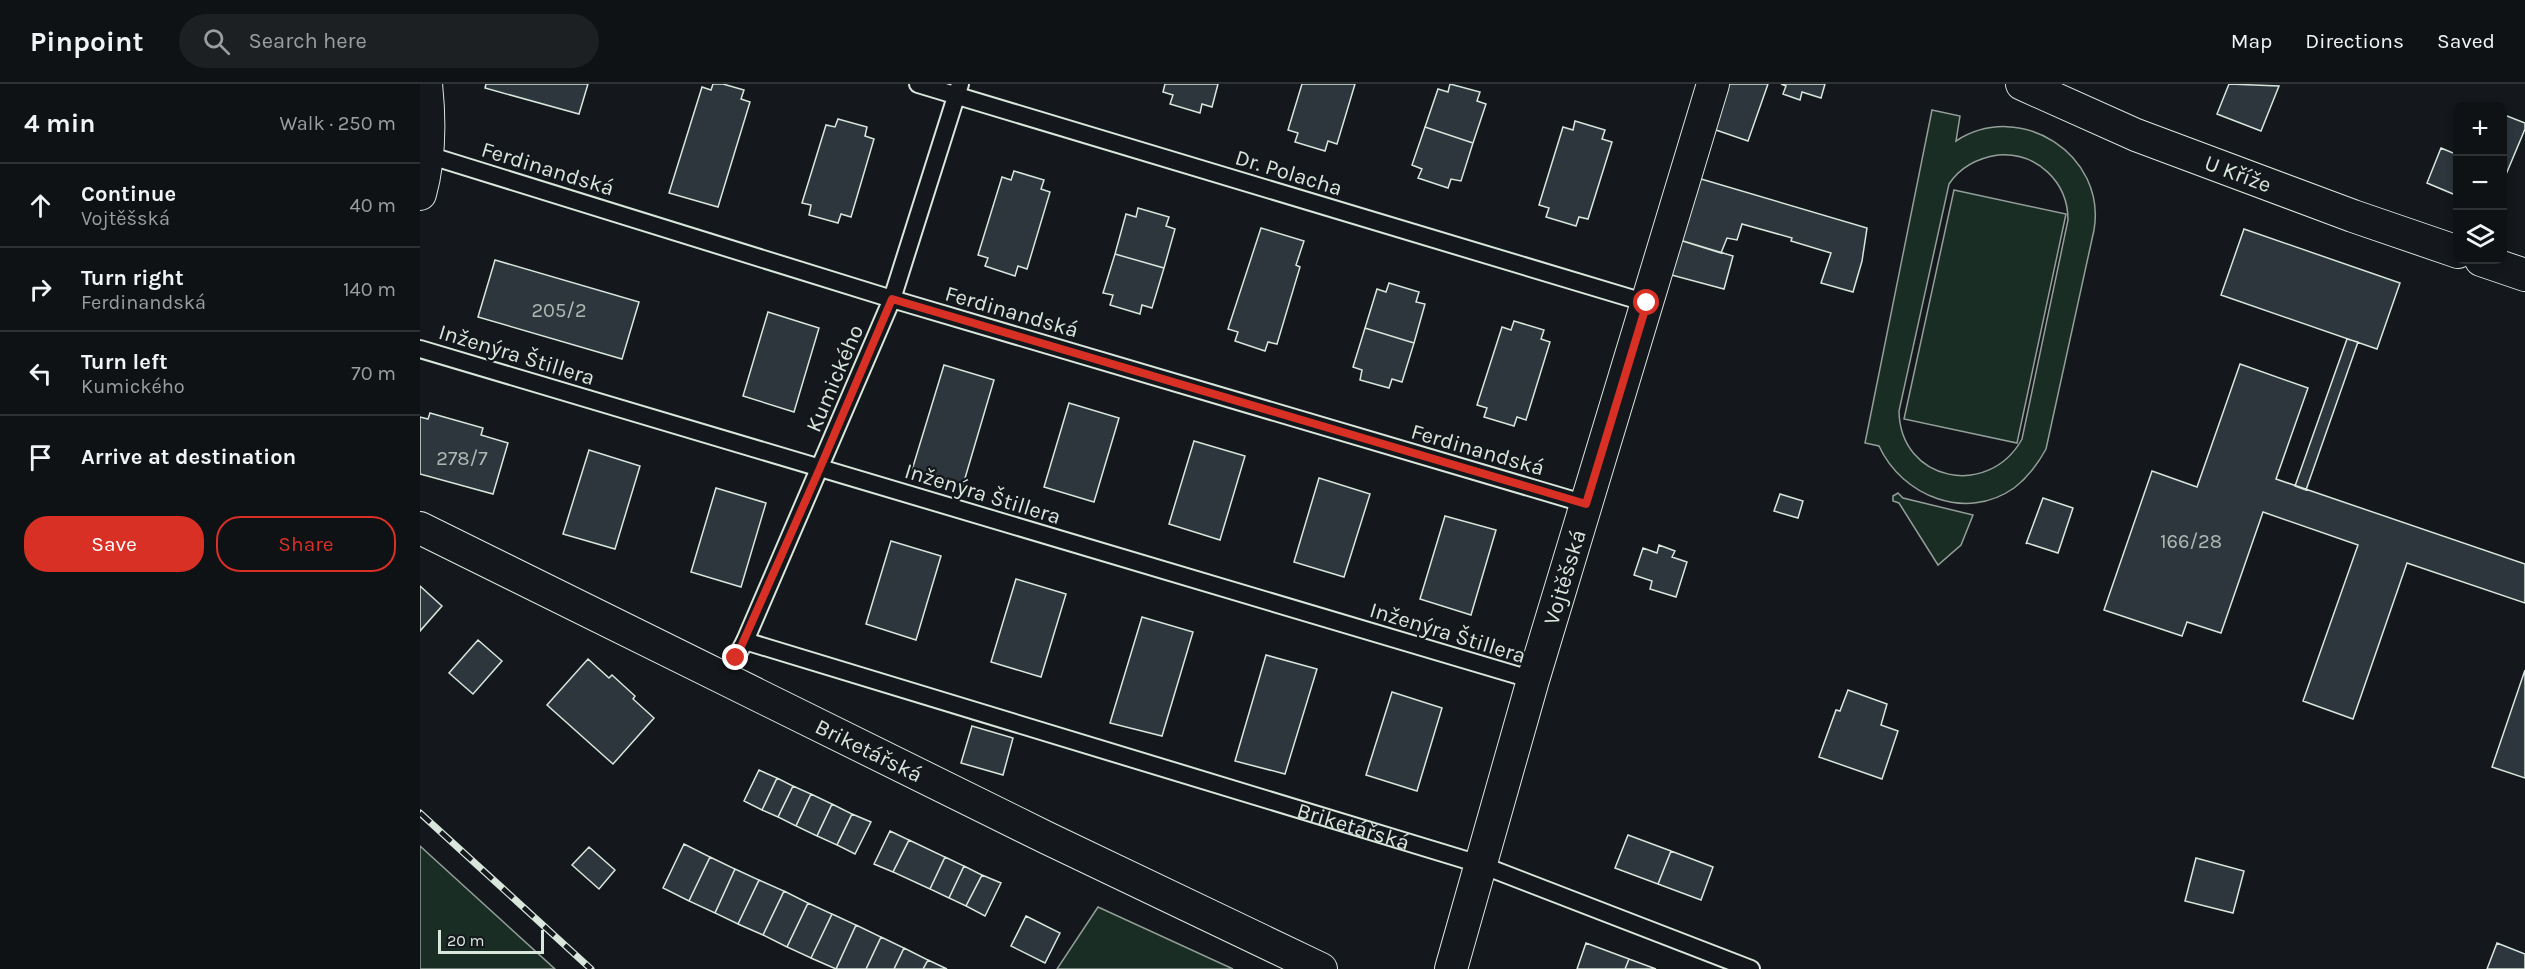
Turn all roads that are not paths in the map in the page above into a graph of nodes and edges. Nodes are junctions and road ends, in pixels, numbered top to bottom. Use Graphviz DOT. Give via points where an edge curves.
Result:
graph roads {
  1 [pos="426,84"];
  2 [pos="918,84"];
  3 [pos="1713,84"];
  4 [pos="2022,84"];
  5 [pos="958,90"];
  6 [pos="428,154"];
  7 [pos="420,194"];
  8 [pos="2453,251"];
  9 [pos="2493,264"];
  10 [pos="2525,275"];
  11 [pos="892,299"];
  12 [pos="1647,303"];
  13 [pos="420,349"];
  14 [pos="820,468"];
  15 [pos="1586,504"];
  16 [pos="420,528"];
  17 [pos="745,641"];
  18 [pos="724,680"];
  19 [pos="1533,680"];
  20 [pos="1479,864"];
  21 [pos="1321,969"];
  22 [pos="1451,969"];
  23 [pos="1751,969"];
  1 -- 6 [label="street"];
  2 -- 5 [label="lane, Dr. Polacha"];
  3 -- 12 [label="street, Vojtěšská"];
  4 -- 8 [label="street, U Kříže" via="2136,135"];
  5 -- 11 [label="lane, Kumického"];
  5 -- 12 [label="lane, Dr. Polacha"];
  6 -- 7 [label="street"];
  6 -- 11 [label="lane, Ferdinandská"];
  9 -- 10 [label="street"];
  11 -- 14 [label="lane, Kumického"];
  11 -- 15 [label="lane, Ferdinandská"];
  12 -- 15 [label="street, Vojtěšská"];
  13 -- 14 [label="lane, Inženýra Štillera"];
  14 -- 17 [label="lane, Kumického"];
  14 -- 19 [label="lane, Inženýra Štillera"];
  15 -- 19 [label="street, Vojtěšská"];
  16 -- 18 [label="street, Briketářská"];
  17 -- 18 [label="lane, Kumického"];
  17 -- 20 [label="lane, Briketářská"];
  18 -- 21 [label="street, Briketářská"];
  19 -- 20 [label="street, Vojtěšská"];
  20 -- 22 [label="street, Vojtěšská"];
  20 -- 23 [label="lane"];
}
